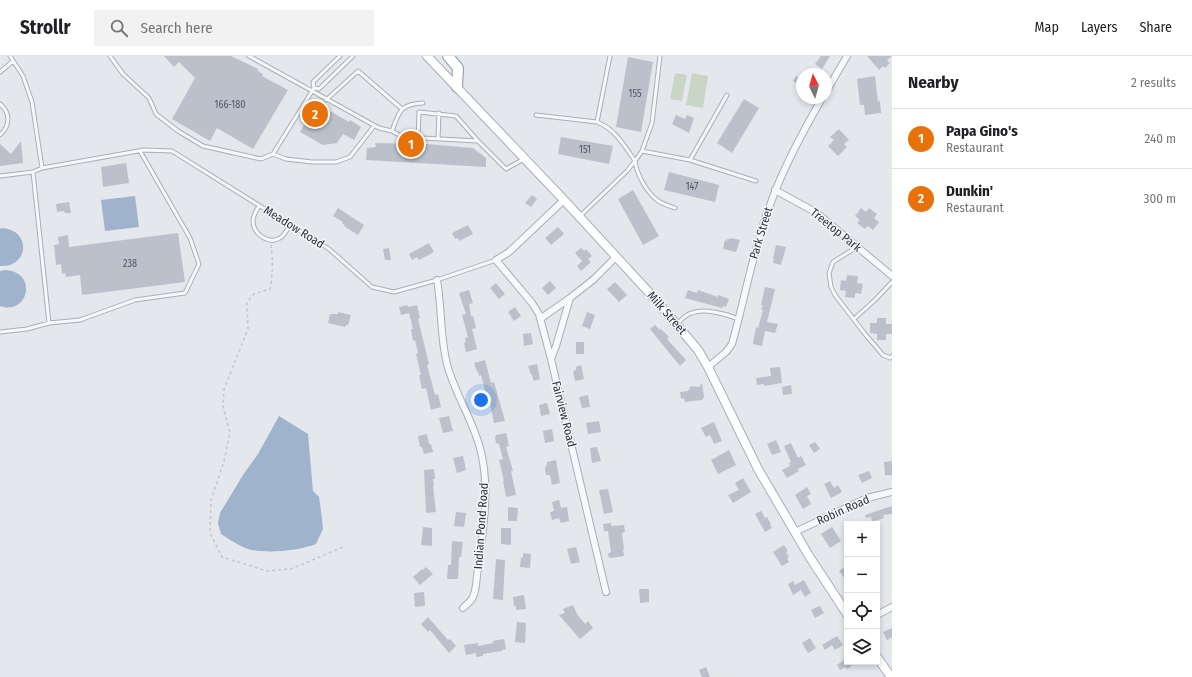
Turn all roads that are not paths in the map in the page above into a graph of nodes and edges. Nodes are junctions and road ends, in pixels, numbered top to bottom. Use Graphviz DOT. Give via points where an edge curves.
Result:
graph roads {
  1 [pos="10,56"];
  2 [pos="110,56"];
  3 [pos="249,56"];
  4 [pos="340,56"];
  5 [pos="353,56"];
  6 [pos="428,56"];
  7 [pos="448,56"];
  8 [pos="610,56"];
  9 [pos="660,56"];
  10 [pos="847,56"];
  11 [pos="13,61"];
  12 [pos="0,72"];
  13 [pos="832,82"];
  14 [pos="457,87"];
  15 [pos="312,90"];
  16 [pos="727,95"];
  17 [pos="326,100"];
  18 [pos="0,104"];
  19 [pos="422,104"];
  20 [pos="819,104"];
  21 [pos="402,109"];
  22 [pos="439,113"];
  23 [pos="536,115"];
  24 [pos="597,122"];
  25 [pos="374,126"];
  26 [pos="392,131"];
  27 [pos="0,135"];
  28 [pos="418,138"];
  29 [pos="438,139"];
  30 [pos="478,141"];
  31 [pos="140,151"];
  32 [pos="642,151"];
  33 [pos="273,154"];
  34 [pos="525,159"];
  35 [pos="690,160"];
  36 [pos="635,161"];
  37 [pos="42,168"];
  38 [pos="33,172"];
  39 [pos="0,176"];
  40 [pos="756,181"];
  41 [pos="775,190"];
  42 [pos="564,200"];
  43 [pos="259,206"];
  44 [pos="675,208"];
  45 [pos="579,217"];
  46 [pos="290,224"];
  47 [pos="857,247"];
  48 [pos="616,257"];
  49 [pos="496,260"];
  50 [pos="892,276"];
  51 [pos="437,280"];
  52 [pos="892,282"];
  53 [pos="570,298"];
  54 [pos="540,319"];
  55 [pos="738,319"];
  56 [pos="854,319"];
  57 [pos="50,323"];
  58 [pos="677,324"];
  59 [pos="0,332"];
  60 [pos="892,356"];
  61 [pos="551,359"];
  62 [pos="708,367"];
  63 [pos="892,492"];
  64 [pos="795,532"];
  65 [pos="606,592"];
  66 [pos="892,607"];
  67 [pos="463,608"];
  68 [pos="844,609"];
  69 [pos="880,613"];
  70 [pos="880,661"];
  71 [pos="891,677"];
  1 -- 11 [label="lane"];
  2 -- 33 [label="lane" via="123,74 149,98 156,114 178,131 203,146 260,159"];
  3 -- 15 [label="lane"];
  4 -- 15 [label="lane" via="313,82"];
  5 -- 15 [label="lane" via="319,88"];
  6 -- 14 [label="main road, Milk Street"];
  7 -- 14 [label="highway" via="458,68"];
  8 -- 24 [label="lane"];
  9 -- 32 [label="lane" via="652,123"];
  10 -- 13 [label="street"];
  11 -- 12 [label="lane"];
  11 -- 37 [label="lane" via="23,76 32,102"];
  14 -- 34 [label="main road, Milk Street"];
  15 -- 17 [label="lane"];
  15 -- 33 [label="lane"];
  16 -- 35 [label="lane"];
  17 -- 21 [label="lane" via="358,70"];
  17 -- 25 [label="lane"];
  18 -- 27 [label="lane" via="6,111 8,122 5,131"];
  19 -- 21 [label="lane" via="412,104"];
  20 -- 41 [label="street, Park Street"];
  21 -- 26 [label="lane"];
  22 -- 28 [label="lane" via="419,112"];
  22 -- 29 [label="lane"];
  22 -- 30 [label="lane" via="456,116"];
  23 -- 24 [label="lane"];
  24 -- 36 [label="lane" via="619,138"];
  25 -- 26 [label="lane"];
  25 -- 33 [label="lane" via="350,157 336,162 286,159"];
  26 -- 28 [label="lane" via="403,137"];
  28 -- 29 [label="lane"];
  29 -- 30 [label="lane"];
  30 -- 34 [label="lane" via="506,169"];
  31 -- 37 [label="lane, Meadow Road"];
  31 -- 43 [label="lane, Meadow Road" via="172,151"];
  31 -- 57 [label="lane" via="190,238 199,264 184,293 135,300 80,320"];
  32 -- 35 [label="lane"];
  32 -- 36 [label="lane"];
  34 -- 42 [label="main road, Milk Street"];
  35 -- 40 [label="lane"];
  36 -- 44 [label="lane" via="640,176 652,194 658,200"];
  36 -- 45 [label="lane"];
  37 -- 38 [label="lane, Meadow Road"];
  38 -- 39 [label="lane, Meadow Road"];
  38 -- 57 [label="lane"];
  41 -- 47 [label="street, Treetop Park" via="817,212"];
  41 -- 55 [label="street, Park Street" via="754,254"];
  42 -- 45 [label="main road, Milk Street"];
  42 -- 49 [label="street, Meadow Road" via="509,252"];
  43 -- 46 [label="lane, Meadow Road"];
  43 -- 46 [label="lane" via="253,222 262,237 271,241 280,238"];
  45 -- 48 [label="main road, Milk Street"];
  46 -- 51 [label="lane, Meadow Road" via="329,249 372,287 394,292"];
  47 -- 50 [label="street, Treetop Park"];
  47 -- 56 [label="lane" via="833,262 829,273 835,295"];
  48 -- 53 [label="street"];
  48 -- 58 [label="main road, Milk Street"];
  49 -- 51 [label="lane, Meadow Road"];
  49 -- 54 [label="street, Fairview Road" via="532,303"];
  51 -- 67 [label="street, Indian Pond Road" via="447,364 476,437 484,467 481,546 476,584 472,599"];
  52 -- 56 [label="lane"];
  53 -- 54 [label="street"];
  53 -- 61 [label="street"];
  54 -- 61 [label="street, Fairview Road"];
  55 -- 58 [label="lane" via="727,315 697,312 691,313"];
  55 -- 62 [label="street, Park Street" via="732,344"];
  56 -- 60 [label="lane" via="883,355 890,358"];
  57 -- 59 [label="lane"];
  58 -- 62 [label="main road, Milk Street"];
  61 -- 65 [label="street, Fairview Road"];
  62 -- 64 [label="main road, Milk Street" via="750,454"];
  63 -- 64 [label="street, Robin Road" via="862,500"];
  64 -- 68 [label="main road, Milk Street"];
  66 -- 69 [label="street"];
  70 -- 71 [label="main road"];
}
